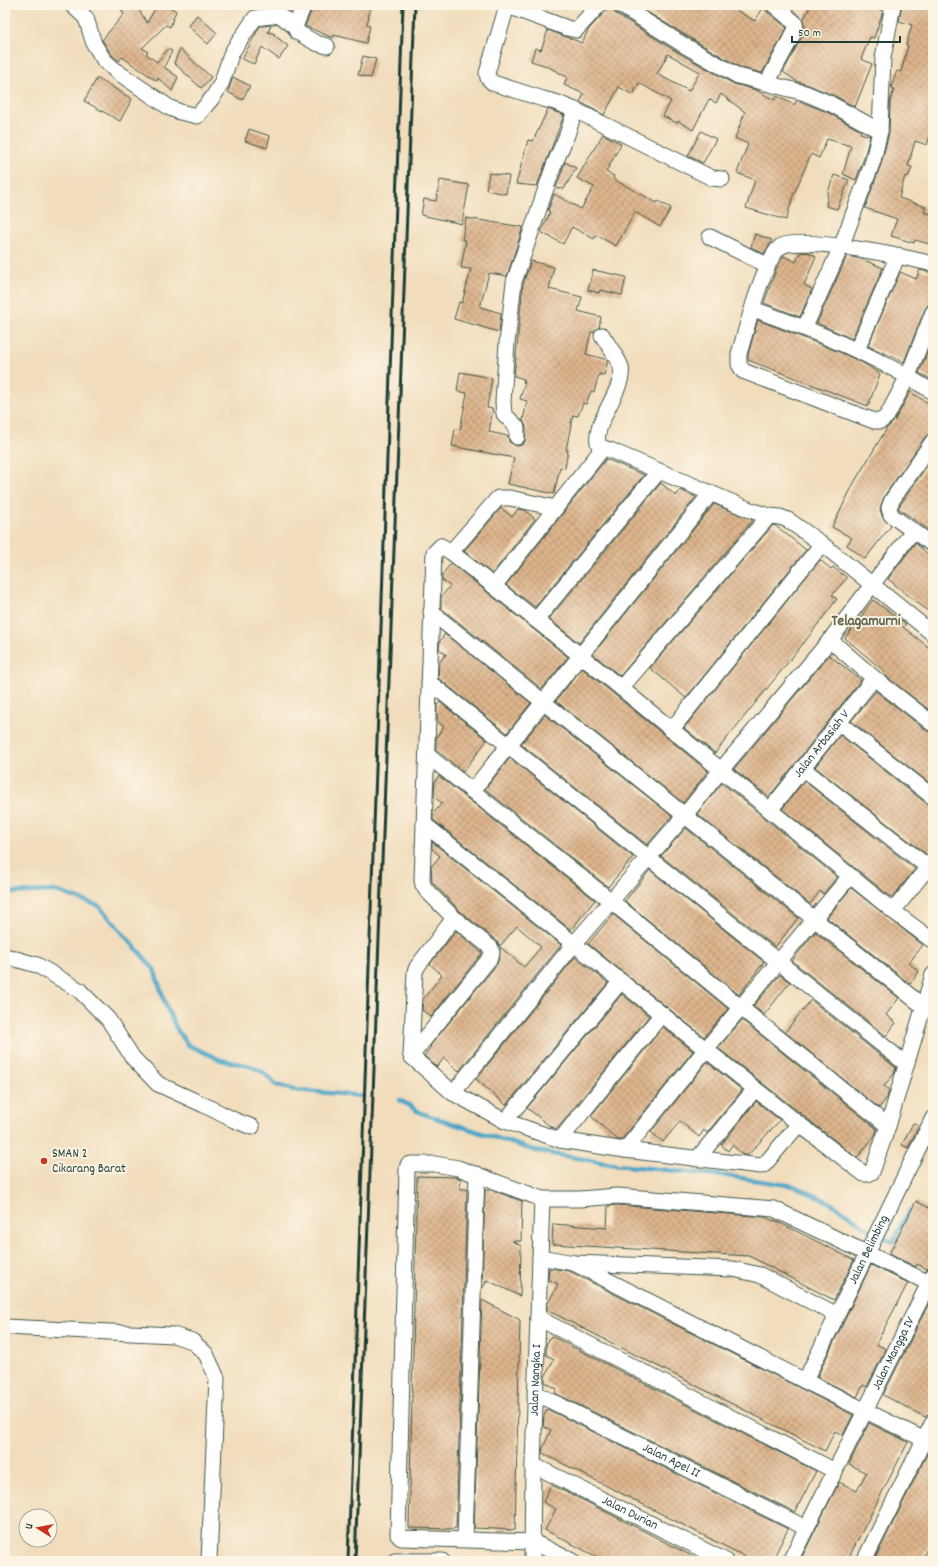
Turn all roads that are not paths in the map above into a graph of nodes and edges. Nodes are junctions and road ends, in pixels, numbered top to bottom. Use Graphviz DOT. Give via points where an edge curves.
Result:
graph roads {
  1 [pos="72,5"];
  2 [pos="304,5"];
  3 [pos="599,5"];
  4 [pos="620,5"];
  5 [pos="774,5"];
  6 [pos="894,5"];
  7 [pos="506,6"];
  8 [pos="295,27"];
  9 [pos="327,46"];
  10 [pos="767,83"];
  11 [pos="575,110"];
  12 [pos="880,131"];
  13 [pos="722,179"];
  14 [pos="710,237"];
  15 [pos="841,247"];
  16 [pos="898,255"];
  17 [pos="933,264"];
  18 [pos="767,265"];
  19 [pos="753,309"];
  20 [pos="933,312"];
  21 [pos="805,327"];
  22 [pos="602,335"];
  23 [pos="857,350"];
  24 [pos="908,376"];
  25 [pos="933,392"];
  26 [pos="517,437"];
  27 [pos="933,441"];
  28 [pos="603,448"];
  29 [pos="659,471"];
  30 [pos="711,493"];
  31 [pos="556,508"];
  32 [pos="770,516"];
  33 [pos="913,531"];
  34 [pos="822,544"];
  35 [pos="933,544"];
  36 [pos="451,552"];
  37 [pos="873,585"];
  38 [pos="494,586"];
  39 [pos="431,612"];
  40 [pos="536,620"];
  41 [pos="933,634"];
  42 [pos="830,640"];
  43 [pos="580,656"];
  44 [pos="874,678"];
  45 [pos="429,682"];
  46 [pos="622,688"];
  47 [pos="544,702"];
  48 [pos="839,722"];
  49 [pos="933,724"];
  50 [pos="671,730"];
  51 [pos="509,745"];
  52 [pos="427,756"];
  53 [pos="802,768"];
  54 [pos="721,770"];
  55 [pos="472,791"];
  56 [pos="933,796"];
  57 [pos="770,810"];
  58 [pos="685,815"];
  59 [pos="424,824"];
  60 [pos="649,857"];
  61 [pos="930,864"];
  62 [pos="850,876"];
  63 [pos="611,901"];
  64 [pos="893,911"];
  65 [pos="454,918"];
  66 [pos="814,919"];
  67 [pos="933,941"];
  68 [pos="574,944"];
  69 [pos="5,956"];
  70 [pos="778,962"];
  71 [pos="933,975"];
  72 [pos="621,981"];
  73 [pos="740,1007"];
  74 [pos="924,1007"];
  75 [pos="662,1014"];
  76 [pos="706,1049"];
  77 [pos="411,1056"];
  78 [pos="906,1064"];
  79 [pos="755,1089"];
  80 [pos="453,1093"];
  81 [pos="932,1120"];
  82 [pos="505,1122"];
  83 [pos="799,1124"];
  84 [pos="888,1126"];
  85 [pos="252,1127"];
  86 [pos="560,1140"];
  87 [pos="625,1150"];
  88 [pos="697,1159"];
  89 [pos="477,1174"];
  90 [pos="542,1199"];
  91 [pos="868,1253"];
  92 [pos="540,1257"];
  93 [pos="574,1262"];
  94 [pos="931,1279"];
  95 [pos="837,1315"];
  96 [pos="538,1318"];
  97 [pos="5,1327"];
  98 [pos="805,1381"];
  99 [pos="535,1393"];
  100 [pos="865,1410"];
  101 [pos="933,1422"];
  102 [pos="929,1442"];
  103 [pos="533,1465"];
  104 [pos="835,1471"];
  105 [pos="806,1528"];
  106 [pos="465,1539"];
  107 [pos="533,1542"];
  108 [pos="209,1561"];
  109 [pos="395,1561"];
  110 [pos="442,1561"];
  111 [pos="532,1561"];
  112 [pos="572,1561"];
  113 [pos="726,1561"];
  114 [pos="790,1561"];
  115 [pos="864,1561"];
  1 -- 8 [label="street" via="86,18 94,44 104,60 116,71 170,108 197,116 221,84 232,52 255,18 280,15"];
  2 -- 8 [label="street"];
  3 -- 7 [label="street" via="576,30"];
  4 -- 10 [label="street" via="738,76"];
  5 -- 10 [label="street" via="795,23 796,29"];
  6 -- 12 [label="street" via="883,58"];
  7 -- 11 [label="street" via="487,73 488,78 492,83"];
  8 -- 9 [label="street" via="298,33"];
  10 -- 12 [label="street" via="805,93 831,104"];
  11 -- 13 [label="street" via="712,178"];
  11 -- 26 [label="street" via="514,282 503,402 504,414 517,427"];
  12 -- 15 [label="street" via="873,161"];
  14 -- 18 [label="street"];
  15 -- 16 [label="street"];
  15 -- 18 [label="street" via="796,242 781,246"];
  15 -- 21 [label="street"];
  16 -- 17 [label="street"];
  16 -- 23 [label="street"];
  18 -- 19 [label="street"];
  19 -- 21 [label="street"];
  19 -- 24 [label="street" via="739,354 739,364 743,371 874,421 881,421 887,416"];
  20 -- 24 [label="street"];
  21 -- 23 [label="street"];
  22 -- 28 [label="street" via="621,367 619,382 599,426 598,444"];
  23 -- 24 [label="street"];
  24 -- 25 [label="street"];
  27 -- 33 [label="street" via="889,508 891,514"];
  28 -- 29 [label="street"];
  28 -- 31 [label="street"];
  29 -- 30 [label="street"];
  29 -- 40 [label="street"];
  30 -- 32 [label="street"];
  30 -- 43 [label="street"];
  31 -- 36 [label="street" via="510,498 498,498"];
  31 -- 38 [label="street"];
  32 -- 34 [label="street" via="780,516 788,520"];
  32 -- 46 [label="street"];
  33 -- 35 [label="street"];
  33 -- 37 [label="street"];
  34 -- 37 [label="street"];
  34 -- 50 [label="street"];
  36 -- 38 [label="street"];
  36 -- 39 [label="street" via="441,546 434,553"];
  37 -- 41 [label="street"];
  37 -- 42 [label="street"];
  38 -- 40 [label="street"];
  39 -- 45 [label="street"];
  39 -- 47 [label="street"];
  40 -- 43 [label="street"];
  42 -- 44 [label="street"];
  42 -- 54 [label="street"];
  43 -- 46 [label="street"];
  43 -- 47 [label="street"];
  44 -- 48 [label="street, Jalan Arbasiah V"];
  44 -- 49 [label="street"];
  45 -- 51 [label="street"];
  45 -- 52 [label="street"];
  46 -- 50 [label="street"];
  47 -- 51 [label="street"];
  47 -- 58 [label="street"];
  48 -- 53 [label="street, Jalan Arbasiah V"];
  48 -- 56 [label="street"];
  50 -- 54 [label="street"];
  51 -- 55 [label="street"];
  51 -- 60 [label="street"];
  52 -- 55 [label="street"];
  52 -- 59 [label="street"];
  53 -- 57 [label="street, Jalan Arbasiah V"];
  53 -- 61 [label="street"];
  54 -- 57 [label="street"];
  54 -- 58 [label="street"];
  55 -- 63 [label="street"];
  57 -- 62 [label="street"];
  58 -- 60 [label="street"];
  58 -- 66 [label="street"];
  59 -- 65 [label="street" via="423,885"];
  59 -- 68 [label="street"];
  60 -- 63 [label="street"];
  60 -- 70 [label="street"];
  61 -- 64 [label="street"];
  62 -- 64 [label="street"];
  62 -- 66 [label="street"];
  63 -- 68 [label="street"];
  63 -- 73 [label="street"];
  64 -- 67 [label="street"];
  65 -- 77 [label="street" via="414,972"];
  65 -- 77 [label="street" via="491,948 492,953"];
  66 -- 70 [label="street"];
  66 -- 74 [label="street"];
  68 -- 72 [label="street"];
  68 -- 80 [label="street"];
  69 -- 85 [label="street" via="37,965 79,990 108,1019 133,1058 158,1084"];
  70 -- 73 [label="street"];
  70 -- 78 [label="street"];
  71 -- 74 [label="street"];
  72 -- 75 [label="street"];
  72 -- 82 [label="street"];
  73 -- 76 [label="street"];
  73 -- 84 [label="street"];
  74 -- 78 [label="street"];
  75 -- 76 [label="street"];
  75 -- 86 [label="street"];
  76 -- 79 [label="street"];
  76 -- 87 [label="street"];
  77 -- 80 [label="street"];
  78 -- 84 [label="street"];
  79 -- 83 [label="street"];
  79 -- 88 [label="street"];
  80 -- 82 [label="street"];
  81 -- 91 [label="street, Jalan Belimbing"];
  82 -- 86 [label="street"];
  83 -- 84 [label="street" via="866,1175 872,1172"];
  83 -- 88 [label="street" via="762,1166"];
  86 -- 87 [label="street"];
  87 -- 88 [label="street"];
  89 -- 90 [label="street"];
  89 -- 106 [label="street"];
  89 -- 106 [label="street" via="436,1164 411,1164 407,1169 398,1535 401,1538"];
  90 -- 91 [label="street" via="617,1196 770,1208"];
  90 -- 92 [label="street, Jalan Nangka I"];
  91 -- 94 [label="street"];
  91 -- 95 [label="street, Jalan Belimbing"];
  92 -- 93 [label="street"];
  92 -- 96 [label="street, Jalan Nangka I"];
  93 -- 95 [label="street" via="733,1269 760,1275"];
  93 -- 98 [label="street"];
  94 -- 100 [label="street, Jalan Mangga IV"];
  95 -- 98 [label="street, Jalan Belimbing"];
  96 -- 99 [label="street, Jalan Nangka I"];
  96 -- 104 [label="street"];
  97 -- 108 [label="street" via="173,1335 192,1341 206,1354 217,1378"];
  98 -- 100 [label="street"];
  99 -- 103 [label="street, Jalan Nangka I"];
  99 -- 105 [label="street, Jalan Apel II"];
  100 -- 102 [label="street"];
  100 -- 104 [label="street, Jalan Mangga IV"];
  101 -- 102 [label="street"];
  102 -- 115 [label="street"];
  103 -- 107 [label="street, Jalan Nangka I"];
  103 -- 113 [label="street, Jalan Durian"];
  104 -- 105 [label="street, Jalan Mangga IV"];
  105 -- 114 [label="street, Jalan Mangga IV"];
  106 -- 107 [label="street"];
  107 -- 111 [label="street, Jalan Nangka I"];
  107 -- 112 [label="street"];
  109 -- 110 [label="street"];
}
